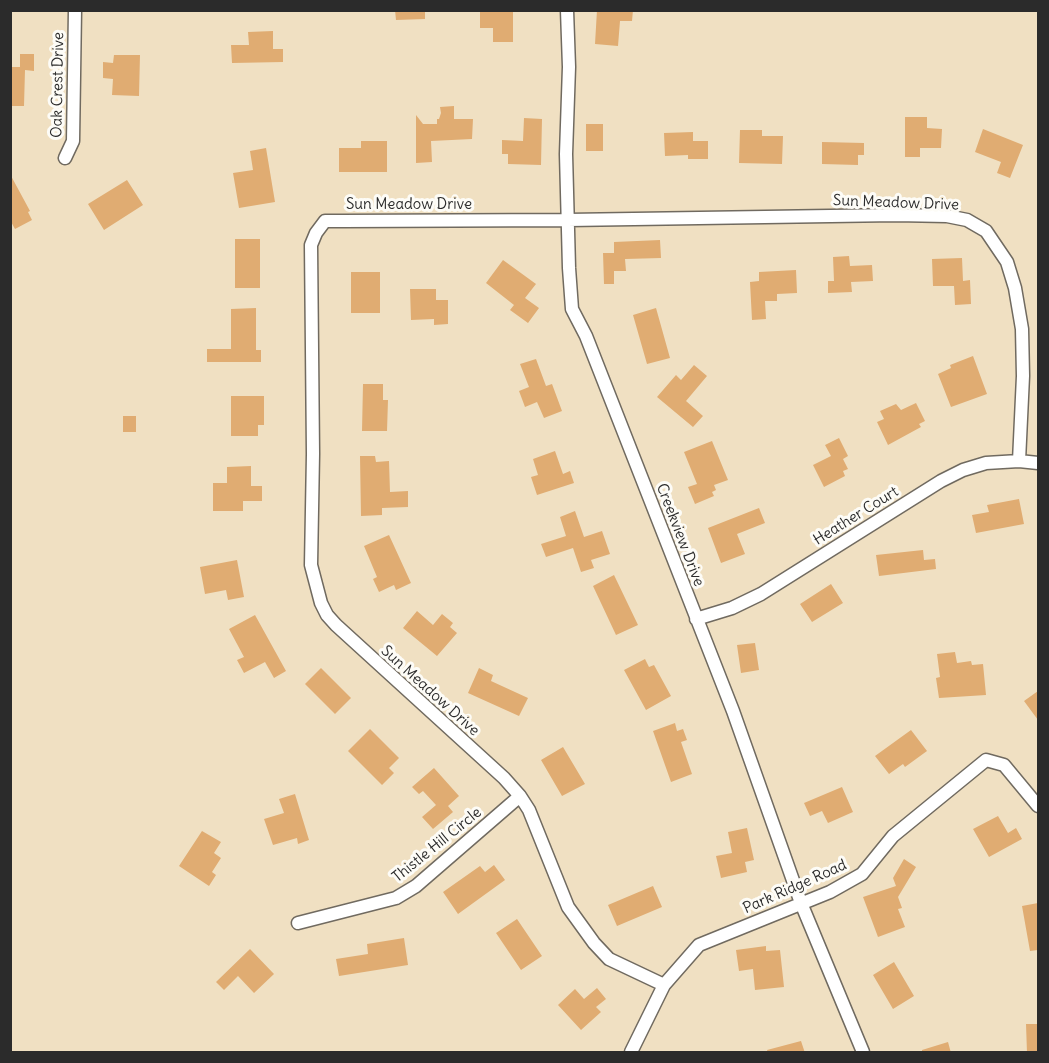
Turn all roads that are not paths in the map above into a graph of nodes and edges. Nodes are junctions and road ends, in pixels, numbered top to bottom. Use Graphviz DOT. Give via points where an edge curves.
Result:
graph roads {
  1 [pos="75,10"];
  2 [pos="567,10"];
  3 [pos="65,158"];
  4 [pos="568,220"];
  5 [pos="1019,460"];
  6 [pos="1038,463"];
  7 [pos="696,619"];
  8 [pos="520,796"];
  9 [pos="1038,806"];
  10 [pos="801,903"];
  11 [pos="298,923"];
  12 [pos="664,986"];
  13 [pos="631,1053"];
  14 [pos="863,1053"];
  1 -- 3 [label="street, Oak Crest Drive" via="73,141"];
  2 -- 4 [label="street, Creekview Drive"];
  4 -- 5 [label="street, Sun Meadow Drive" via="896,214 968,220 986,231 1007,262 1015,288 1022,329"];
  4 -- 7 [label="street, Creekview Drive" via="572,309"];
  4 -- 8 [label="street, Sun Meadow Drive" via="326,221 311,245 311,565 316,590 336,625"];
  5 -- 6 [label="street, Heather Court"];
  5 -- 7 [label="street, Heather Court" via="963,470 761,594"];
  7 -- 10 [label="street, Creekview Drive"];
  8 -- 11 [label="street, Thistle Hill Circle" via="416,886 396,898"];
  8 -- 12 [label="street, Sun Meadow Drive" via="530,810 568,908 581,928 609,959"];
  9 -- 10 [label="street, Park Ridge Road" via="1004,765 986,760 893,836 862,874"];
  10 -- 12 [label="street, Park Ridge Road" via="699,945"];
  10 -- 14 [label="street, Creekview Drive"];
  12 -- 13 [label="street, Park Ridge Road"];
}
